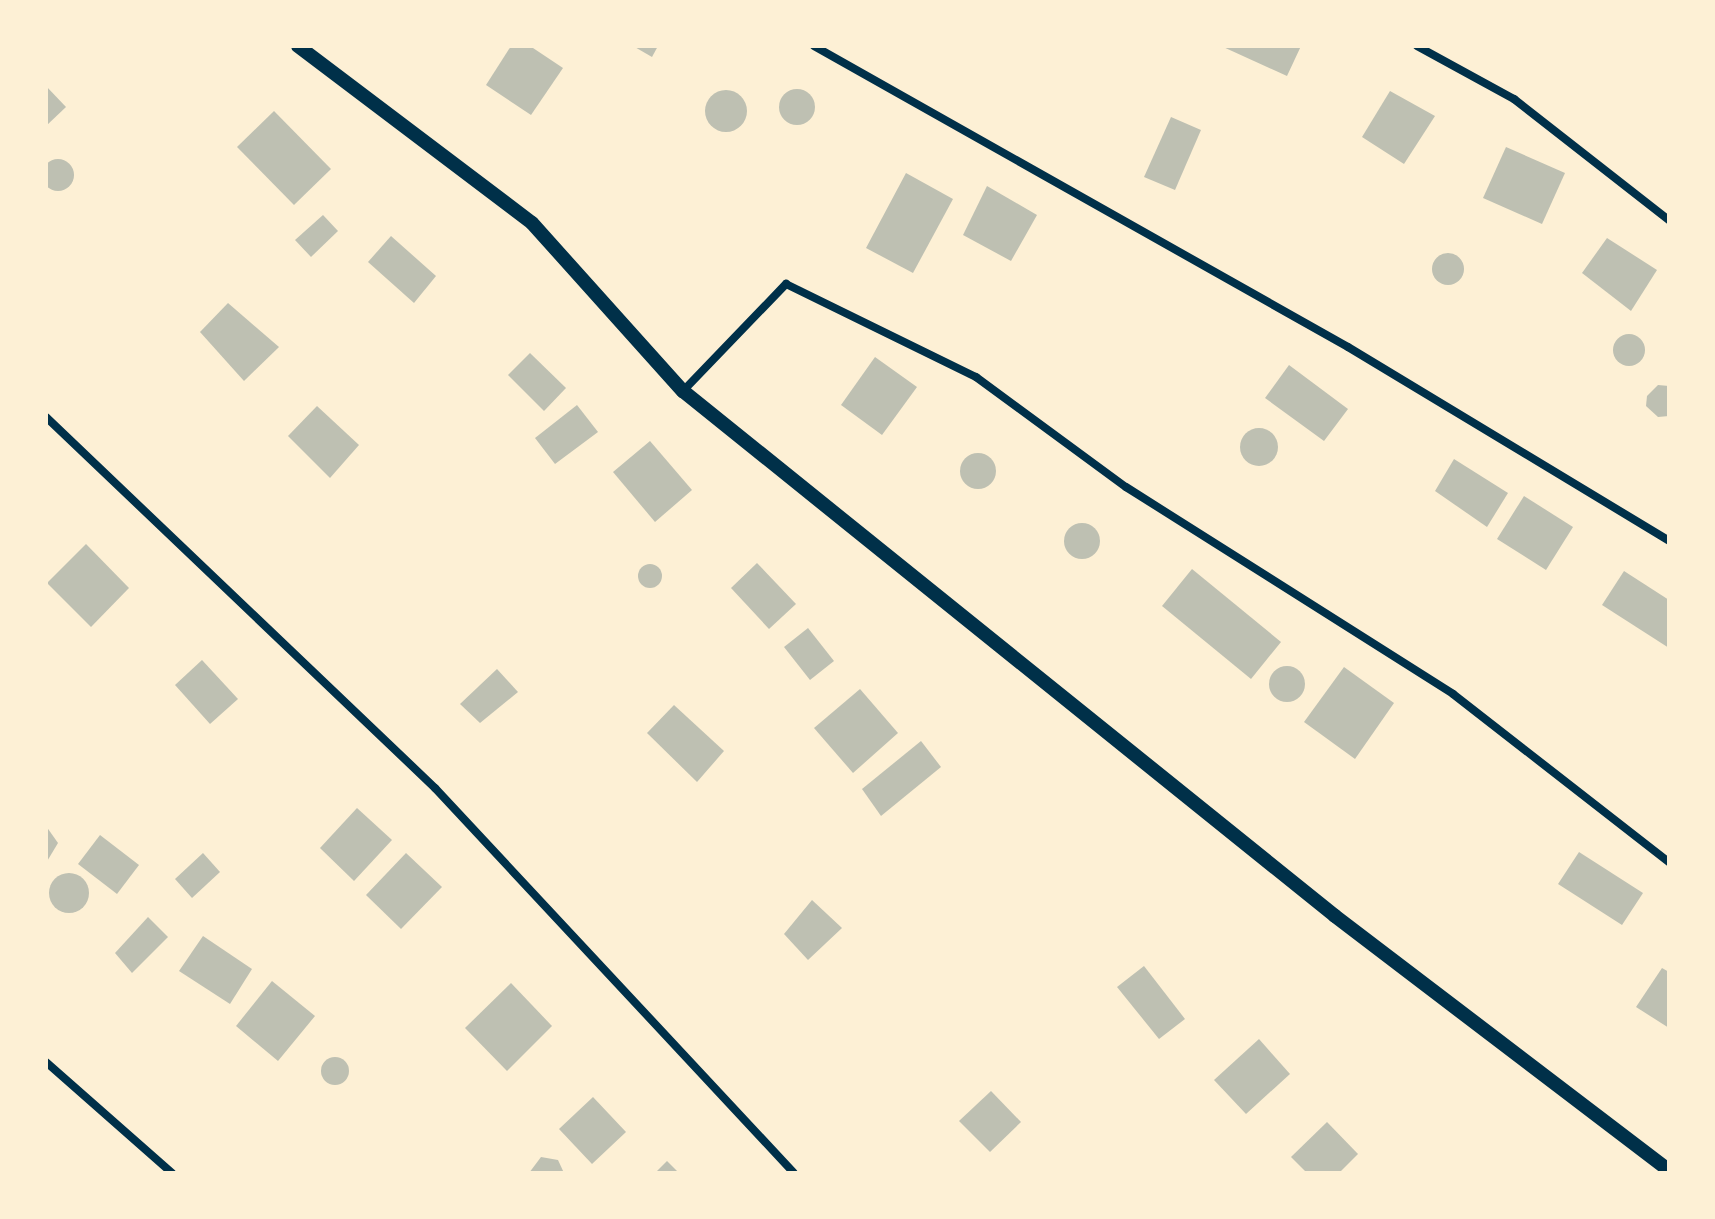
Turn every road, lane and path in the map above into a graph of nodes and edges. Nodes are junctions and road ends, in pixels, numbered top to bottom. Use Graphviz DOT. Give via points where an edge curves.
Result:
graph roads {
  1 [pos="298,46"];
  2 [pos="814,46"];
  3 [pos="1417,46"];
  4 [pos="1669,220"];
  5 [pos="683,391"];
  6 [pos="46,417"];
  7 [pos="1669,541"];
  8 [pos="1669,862"];
  9 [pos="46,1062"];
  10 [pos="1669,1170"];
  11 [pos="172,1173"];
  12 [pos="794,1173"];
  1 -- 5 [label="street" via="532,223"];
  2 -- 7 [label="street" via="1348,347"];
  3 -- 4 [label="street" via="1514,99"];
  5 -- 8 [label="street" via="786,284 976,377 1126,487 1453,694"];
  5 -- 10 [label="street" via="1335,916"];
  6 -- 12 [label="street" via="435,788"];
  9 -- 11 [label="street"];
}
